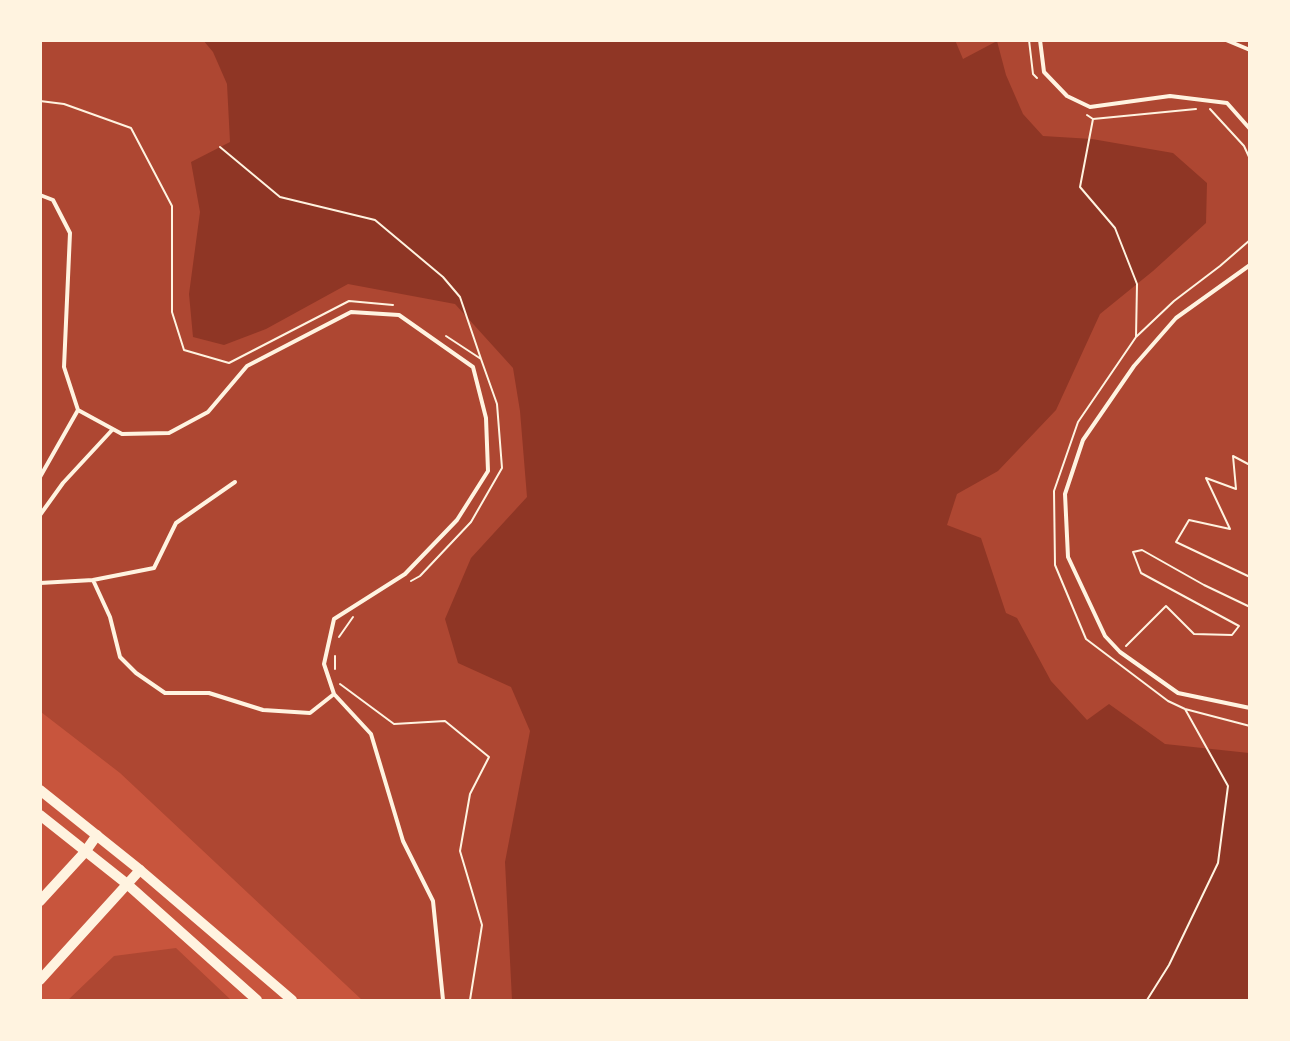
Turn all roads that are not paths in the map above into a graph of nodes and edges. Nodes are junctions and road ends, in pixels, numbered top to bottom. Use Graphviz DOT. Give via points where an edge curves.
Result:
graph roads {
  1 [pos="1040,40"];
  2 [pos="1226,40"];
  3 [pos="1250,50"];
  4 [pos="1250,129"];
  5 [pos="40,195"];
  6 [pos="1250,265"];
  7 [pos="78,410"];
  8 [pos="113,429"];
  9 [pos="40,477"];
  10 [pos="236,482"];
  11 [pos="40,515"];
  12 [pos="93,580"];
  13 [pos="40,583"];
  14 [pos="333,693"];
  15 [pos="1250,708"];
  16 [pos="40,790"];
  17 [pos="40,815"];
  18 [pos="97,836"];
  19 [pos="86,852"];
  20 [pos="140,870"];
  21 [pos="127,884"];
  22 [pos="40,901"];
  23 [pos="40,980"];
  24 [pos="257,1000"];
  25 [pos="292,1000"];
  26 [pos="443,1000"];
  1 -- 4 [label="lane" via="1044,72 1067,96 1090,107 1170,96 1227,103"];
  2 -- 3 [label="lane"];
  5 -- 7 [label="lane" via="53,200 70,233 64,367"];
  6 -- 15 [label="lane" via="1176,318 1134,366 1083,440 1065,494 1068,557 1105,636 1120,652 1178,693"];
  7 -- 8 [label="lane"];
  7 -- 9 [label="lane"];
  8 -- 11 [label="lane" via="63,483"];
  8 -- 14 [label="lane" via="122,434 169,433 208,412 247,366 351,312 399,315 473,367 486,418 488,471 457,520 405,574 334,619 324,664"];
  10 -- 12 [label="lane" via="176,523 154,568"];
  12 -- 13 [label="lane"];
  12 -- 14 [label="lane" via="110,617 120,657 165,693 209,693 263,710 310,713"];
  14 -- 26 [label="lane" via="372,734 402,841 433,901"];
  16 -- 18 [label="main road"];
  17 -- 19 [label="main road"];
  18 -- 19 [label="main road"];
  18 -- 20 [label="main road"];
  19 -- 21 [label="main road"];
  19 -- 22 [label="main road"];
  20 -- 21 [label="main road"];
  20 -- 25 [label="main road"];
  21 -- 23 [label="main road"];
  21 -- 24 [label="main road"];
}
